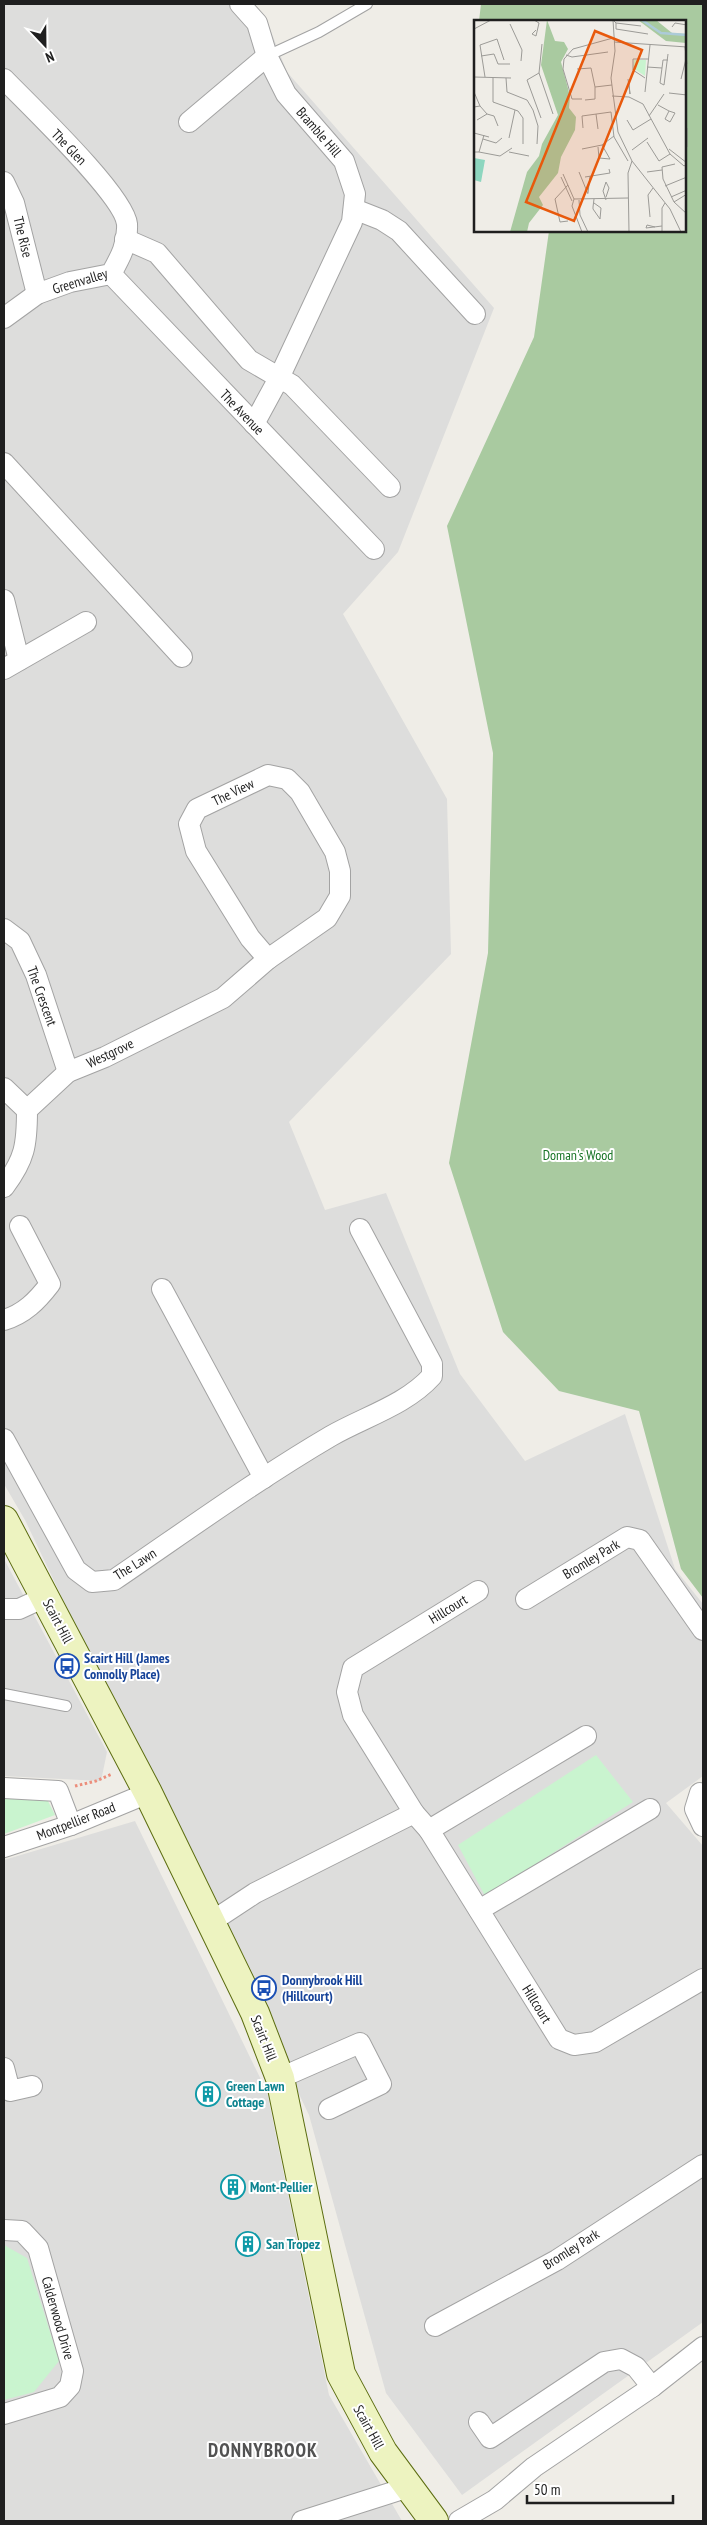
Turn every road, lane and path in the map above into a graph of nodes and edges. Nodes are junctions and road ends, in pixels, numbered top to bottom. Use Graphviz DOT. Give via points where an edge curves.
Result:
graph roads {
  1 [pos="240,4"];
  2 [pos="367,4"];
  3 [pos="267,56"];
  4 [pos="4,78"];
  5 [pos="189,122"];
  6 [pos="4,182"];
  7 [pos="354,209"];
  8 [pos="126,231"];
  9 [pos="111,274"];
  10 [pos="37,294"];
  11 [pos="475,314"];
  12 [pos="4,318"];
  13 [pos="279,378"];
  14 [pos="254,424"];
  15 [pos="4,463"];
  16 [pos="390,487"];
  17 [pos="374,549"];
  18 [pos="4,600"];
  19 [pos="86,622"];
  20 [pos="182,657"];
  21 [pos="11,665"];
  22 [pos="4,929"];
  23 [pos="268,959"];
  24 [pos="68,1072"];
  25 [pos="4,1088"];
  26 [pos="27,1110"];
  27 [pos="4,1187"];
  28 [pos="20,1226"];
  29 [pos="360,1229"];
  30 [pos="162,1289"];
  31 [pos="4,1320"];
  32 [pos="4,1439"];
  33 [pos="264,1478"];
  34 [pos="4,1520"];
  35 [pos="478,1591"];
  36 [pos="45,1597"];
  37 [pos="526,1599"];
  38 [pos="4,1609"];
  39 [pos="703,1630"];
  40 [pos="4,1694"];
  41 [pos="66,1706"];
  42 [pos="586,1736"];
  43 [pos="133,1763"];
  44 [pos="4,1788"];
  45 [pos="58,1791"];
  46 [pos="148,1792"];
  47 [pos="700,1792"];
  48 [pos="650,1809"];
  49 [pos="414,1812"];
  50 [pos="71,1825"];
  51 [pos="703,1826"];
  52 [pos="429,1830"];
  53 [pos="4,1847"];
  54 [pos="479,1910"];
  55 [pos="211,1922"];
  56 [pos="703,1978"];
  57 [pos="4,2068"];
  58 [pos="280,2078"];
  59 [pos="32,2086"];
  60 [pos="329,2109"];
  61 [pos="703,2166"];
  62 [pos="4,2230"];
  63 [pos="435,2326"];
  64 [pos="703,2347"];
  65 [pos="652,2387"];
  66 [pos="4,2414"];
  67 [pos="479,2422"];
  68 [pos="409,2487"];
  69 [pos="302,2521"];
  70 [pos="434,2521"];
  71 [pos="459,2521"];
  1 -- 3 [label="street, Bramble Hill" via="257,23"];
  2 -- 3 [label="lane" via="319,32"];
  3 -- 5 [label="street"];
  3 -- 7 [label="street, Bramble Hill" via="286,94 344,161 355,194"];
  4 -- 8 [label="street, The Glen" via="104,184"];
  6 -- 10 [label="street, The Rise" via="14,203"];
  7 -- 11 [label="street" via="382,220 399,232"];
  7 -- 13 [label="street, Bramble Hill" via="352,222"];
  8 -- 9 [label="street, Greenvalley" via="124,251"];
  8 -- 13 [label="street" via="156,253 249,360"];
  9 -- 10 [label="street, Greenvalley" via="70,282"];
  9 -- 14 [label="street, The Avenue"];
  10 -- 12 [label="street, Greenvalley"];
  13 -- 14 [label="street, Bramble Hill"];
  13 -- 16 [label="street" via="292,385"];
  14 -- 17 [label="street, The Avenue"];
  15 -- 20 [label="street"];
  18 -- 21 [label="street"];
  19 -- 21 [label="street"];
  22 -- 24 [label="street, The Crescent" via="20,940 36,975"];
  23 -- 23 [label="street, The View" via="327,918 340,896 340,871 335,852 300,792 287,779 268,775 198,809 189,824 196,851 250,938"];
  23 -- 24 [label="street, Westgrove" via="223,998 105,1058"];
  24 -- 26 [label="street, Westgrove"];
  25 -- 26 [label="street"];
  26 -- 27 [label="street" via="27,1142 18,1169"];
  28 -- 31 [label="street" via="50,1284 39,1299 18,1316"];
  29 -- 33 [label="street, The Lawn" via="432,1364 432,1376 419,1390 331,1436"];
  30 -- 33 [label="street"];
  32 -- 33 [label="street, The Lawn" via="76,1570 92,1582 114,1580"];
  34 -- 36 [label="street, Scairt Hill"];
  35 -- 49 [label="street, Hillcourt" via="354,1668 347,1692 353,1715"];
  36 -- 38 [label="street" via="19,1609"];
  36 -- 43 [label="street, Scairt Hill"];
  37 -- 39 [label="street, Bromley Park" via="627,1537 640,1540"];
  40 -- 41 [label="lane"];
  42 -- 52 [label="street"];
  43 -- 45 [label="path" via="96,1781"];
  43 -- 46 [label="street, Scairt Hill"];
  44 -- 45 [label="street"];
  45 -- 50 [label="street"];
  46 -- 50 [label="street, Montpellier Road"];
  46 -- 55 [label="street, Scairt Hill"];
  47 -- 51 [label="street" via="694,1809"];
  48 -- 54 [label="street"];
  49 -- 52 [label="street, Hillcourt"];
  49 -- 55 [label="street" via="255,1893"];
  50 -- 53 [label="street, Montpellier Road"];
  52 -- 54 [label="street, Hillcourt"];
  54 -- 56 [label="street, Hillcourt" via="559,2039 574,2045 595,2042"];
  55 -- 58 [label="street, Scairt Hill" via="255,2013"];
  57 -- 59 [label="street" via="10,2091"];
  58 -- 60 [label="street" via="360,2042 381,2084"];
  58 -- 68 [label="street, Scairt Hill" via="341,2374 383,2452"];
  61 -- 63 [label="street, Bromley Park" via="557,2260"];
  62 -- 66 [label="street, Calderwood Drive" via="22,2231 38,2248 73,2371 70,2386 60,2397"];
  64 -- 65 [label="street"];
  65 -- 67 [label="street" via="636,2367 621,2359 604,2362 490,2438"];
  65 -- 71 [label="street" via="534,2467 495,2500"];
  68 -- 69 [label="street"];
  68 -- 70 [label="street, Scairt Hill"];
}
